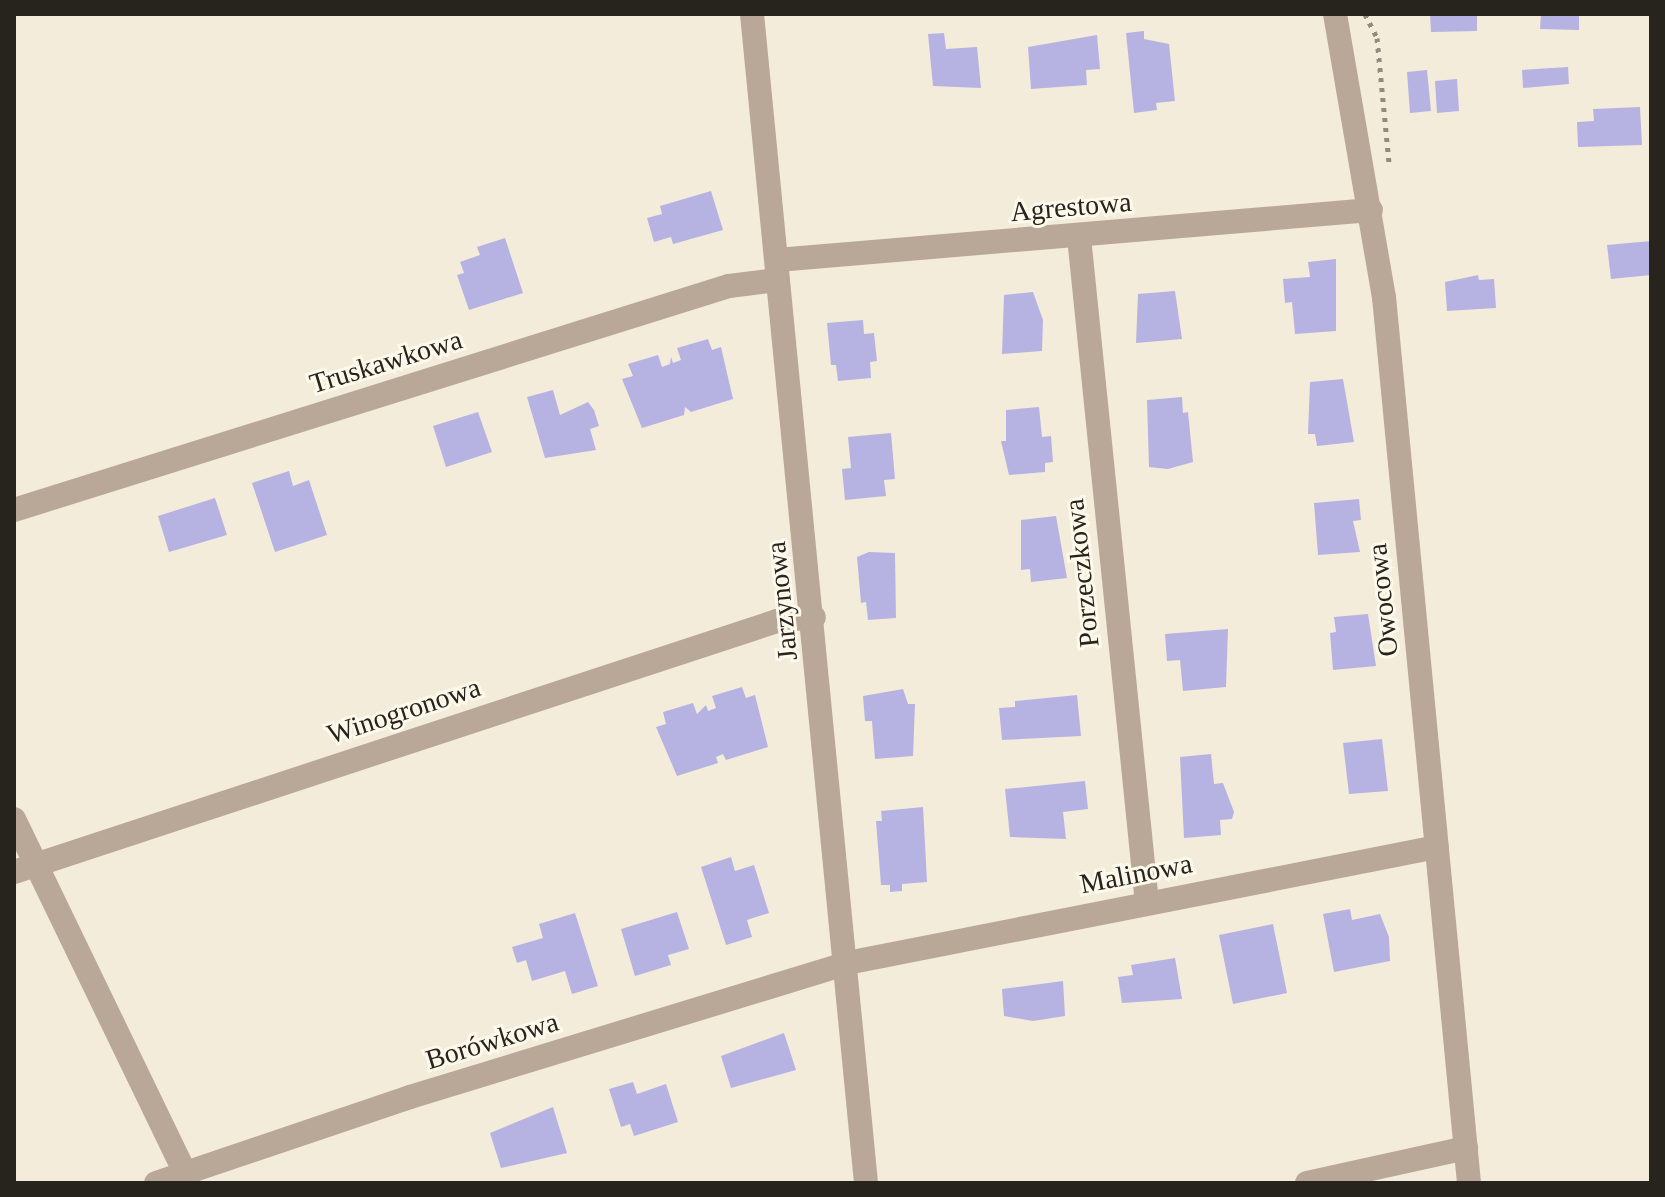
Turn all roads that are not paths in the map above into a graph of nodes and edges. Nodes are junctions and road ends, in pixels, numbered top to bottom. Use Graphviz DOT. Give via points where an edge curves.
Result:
graph roads {
  1 [pos="752,14"];
  2 [pos="1335,14"];
  3 [pos="1371,210"];
  4 [pos="1079,237"];
  5 [pos="778,270"];
  6 [pos="14,510"];
  7 [pos="814,617"];
  8 [pos="14,819"];
  9 [pos="1437,847"];
  10 [pos="24,867"];
  11 [pos="1147,903"];
  12 [pos="847,963"];
  13 [pos="1466,1148"];
  14 [pos="184,1170"];
  15 [pos="156,1183"];
  16 [pos="866,1183"];
  17 [pos="1307,1183"];
  18 [pos="1469,1183"];
  1 -- 5 [label="street, Jarzynowa"];
  2 -- 3 [label="street, Owocowa"];
  3 -- 4 [label="street, Agrestowa"];
  3 -- 9 [label="street, Owocowa"];
  4 -- 5 [label="street, Agrestowa"];
  4 -- 11 [label="street, Porzeczkowa"];
  5 -- 6 [label="street, Truskawkowa"];
  5 -- 7 [label="street, Jarzynowa"];
  7 -- 10 [label="street, Winogronowa" via="777,621"];
  7 -- 12 [label="street, Jarzynowa"];
  8 -- 10 [label="street"];
  9 -- 11 [label="street, Malinowa"];
  9 -- 13 [label="street, Owocowa"];
  10 -- 14 [label="street"];
  11 -- 12 [label="street, Malinowa"];
  12 -- 14 [label="street, Borówkowa"];
  12 -- 16 [label="street, Jarzynowa"];
  13 -- 17 [label="street"];
  13 -- 18 [label="street, Owocowa"];
  14 -- 15 [label="street, Borówkowa"];
}
